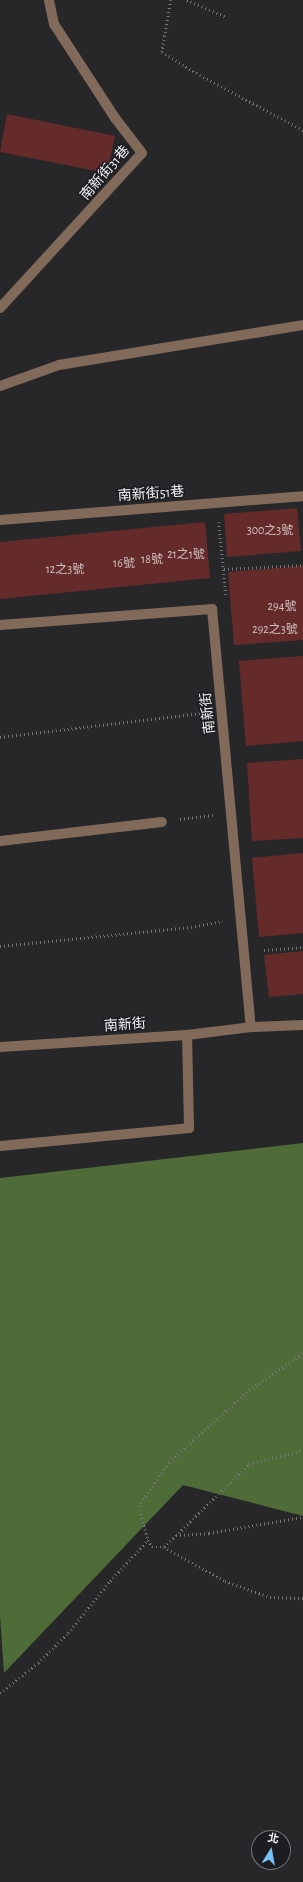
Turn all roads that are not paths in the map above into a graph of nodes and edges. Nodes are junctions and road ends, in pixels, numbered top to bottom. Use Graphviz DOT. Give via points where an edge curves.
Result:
graph roads {
  1 [pos="49,0"];
  2 [pos="0,308"];
  3 [pos="303,325"];
  4 [pos="0,386"];
  5 [pos="303,496"];
  6 [pos="0,520"];
  7 [pos="0,626"];
  8 [pos="162,822"];
  9 [pos="0,841"];
  10 [pos="303,1025"];
  11 [pos="251,1027"];
  12 [pos="187,1035"];
  13 [pos="0,1047"];
  14 [pos="0,1146"];
  1 -- 2 [label="street, 南新街31巷" via="54,24 115,118 142,153"];
  3 -- 4 [label="street" via="59,365"];
  5 -- 6 [label="street, 南新街51巷"];
  7 -- 11 [label="street, 南新街" via="212,609"];
  8 -- 9 [label="street"];
  10 -- 11 [label="street, 南新街"];
  11 -- 12 [label="street, 南新街"];
  12 -- 13 [label="street, 南新街"];
  12 -- 14 [label="street" via="189,1128"];
}
